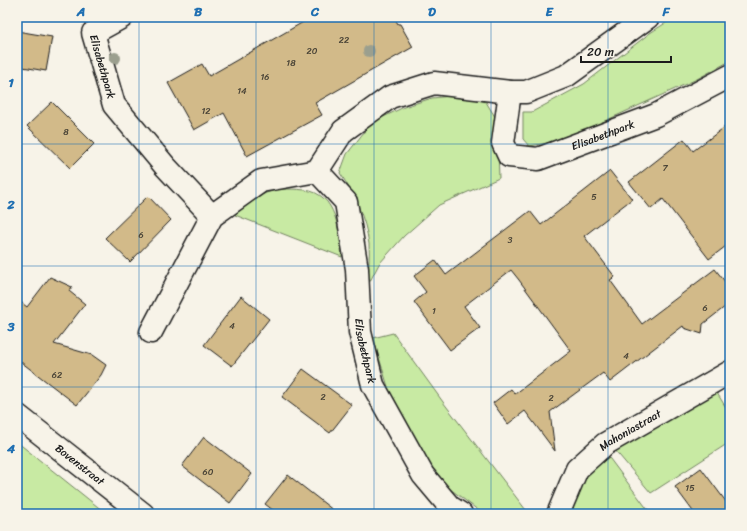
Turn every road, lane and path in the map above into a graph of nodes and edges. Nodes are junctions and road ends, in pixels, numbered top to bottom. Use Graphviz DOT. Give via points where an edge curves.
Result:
graph roads {
  1 [pos="122,17"];
  2 [pos="648,17"];
  3 [pos="730,76"];
  4 [pos="510,92"];
  5 [pos="317,171"];
  6 [pos="212,216"];
  7 [pos="151,332"];
  8 [pos="730,372"];
  9 [pos="17,415"];
  10 [pos="143,514"];
  11 [pos="461,514"];
  12 [pos="558,514"];
  1 -- 6 [label="street, Elisabethpark" via="93,33 114,105 165,166"];
  2 -- 4 [label="street" via="566,76 526,92"];
  3 -- 4 [label="street, Elisabethpark" via="656,115 538,159 509,156 503,143"];
  4 -- 5 [label="street" via="434,83 390,96 344,132"];
  5 -- 6 [label="street" via="261,181"];
  5 -- 11 [label="street, Elisabethpark" via="346,202 357,268 360,332 373,384 423,475 450,507"];
  6 -- 7 [label="street"];
  8 -- 12 [label="street, Mahoniastraat" via="605,444 577,469"];
  9 -- 10 [label="street, Bovenstraat"];
}
